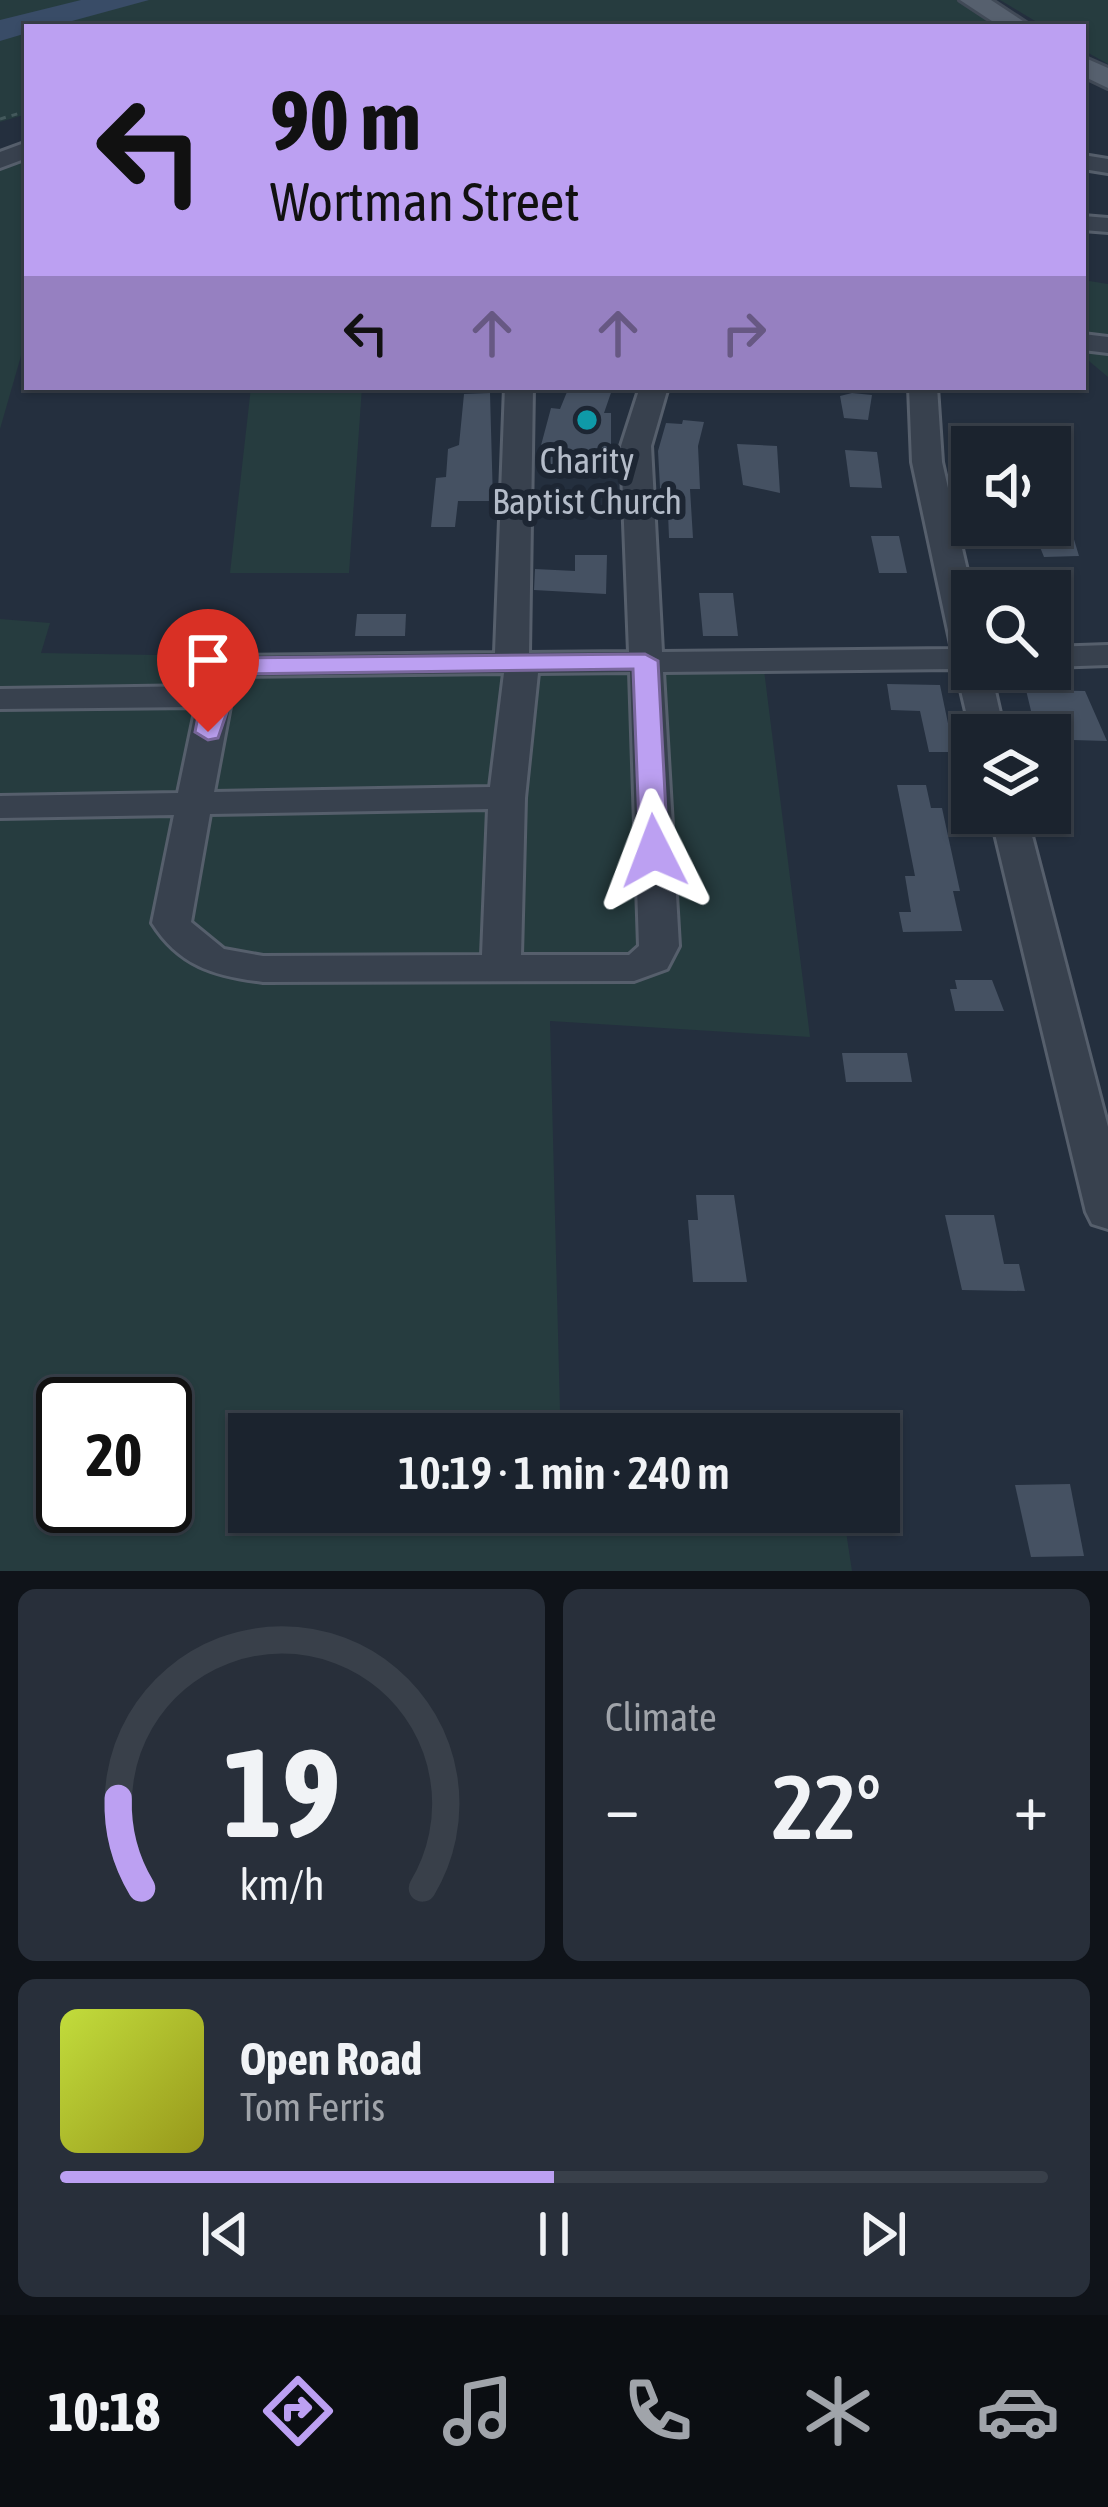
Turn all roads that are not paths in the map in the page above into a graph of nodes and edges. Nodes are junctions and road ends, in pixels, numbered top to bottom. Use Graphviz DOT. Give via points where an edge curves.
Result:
graph roads {
  1 [pos="974,0"];
  2 [pos="1014,24"];
  3 [pos="519,390"];
  4 [pos="653,390"];
  5 [pos="923,390"];
  6 [pos="952,570"];
  7 [pos="1108,655"];
  8 [pos="1071,656"];
  9 [pos="951,659"];
  10 [pos="645,661"];
  11 [pos="512,662"];
  12 [pos="223,681"];
  13 [pos="0,698"];
  14 [pos="507,798"];
  15 [pos="195,804"];
  16 [pos="0,807"];
  17 [pos="1013,834"];
  18 [pos="501,968"];
  19 [pos="1108,1213"];
  1 -- 2 [label="main road"];
  3 -- 11 [label="street"];
  4 -- 10 [label="street" via="636,446"];
  5 -- 6 [label="street" via="922,430"];
  7 -- 8 [label="street"];
  9 -- 10 [label="street"];
  10 -- 11 [label="street"];
  10 -- 18 [label="street" via="659,946 653,960 634,968"];
  11 -- 12 [label="street"];
  11 -- 14 [label="street" via="520,670"];
  12 -- 13 [label="street"];
  12 -- 15 [label="street"];
  14 -- 15 [label="street"];
  14 -- 18 [label="street"];
  15 -- 16 [label="street"];
  15 -- 18 [label="street" via="171,923 212,963"];
  17 -- 19 [label="street"];
}
